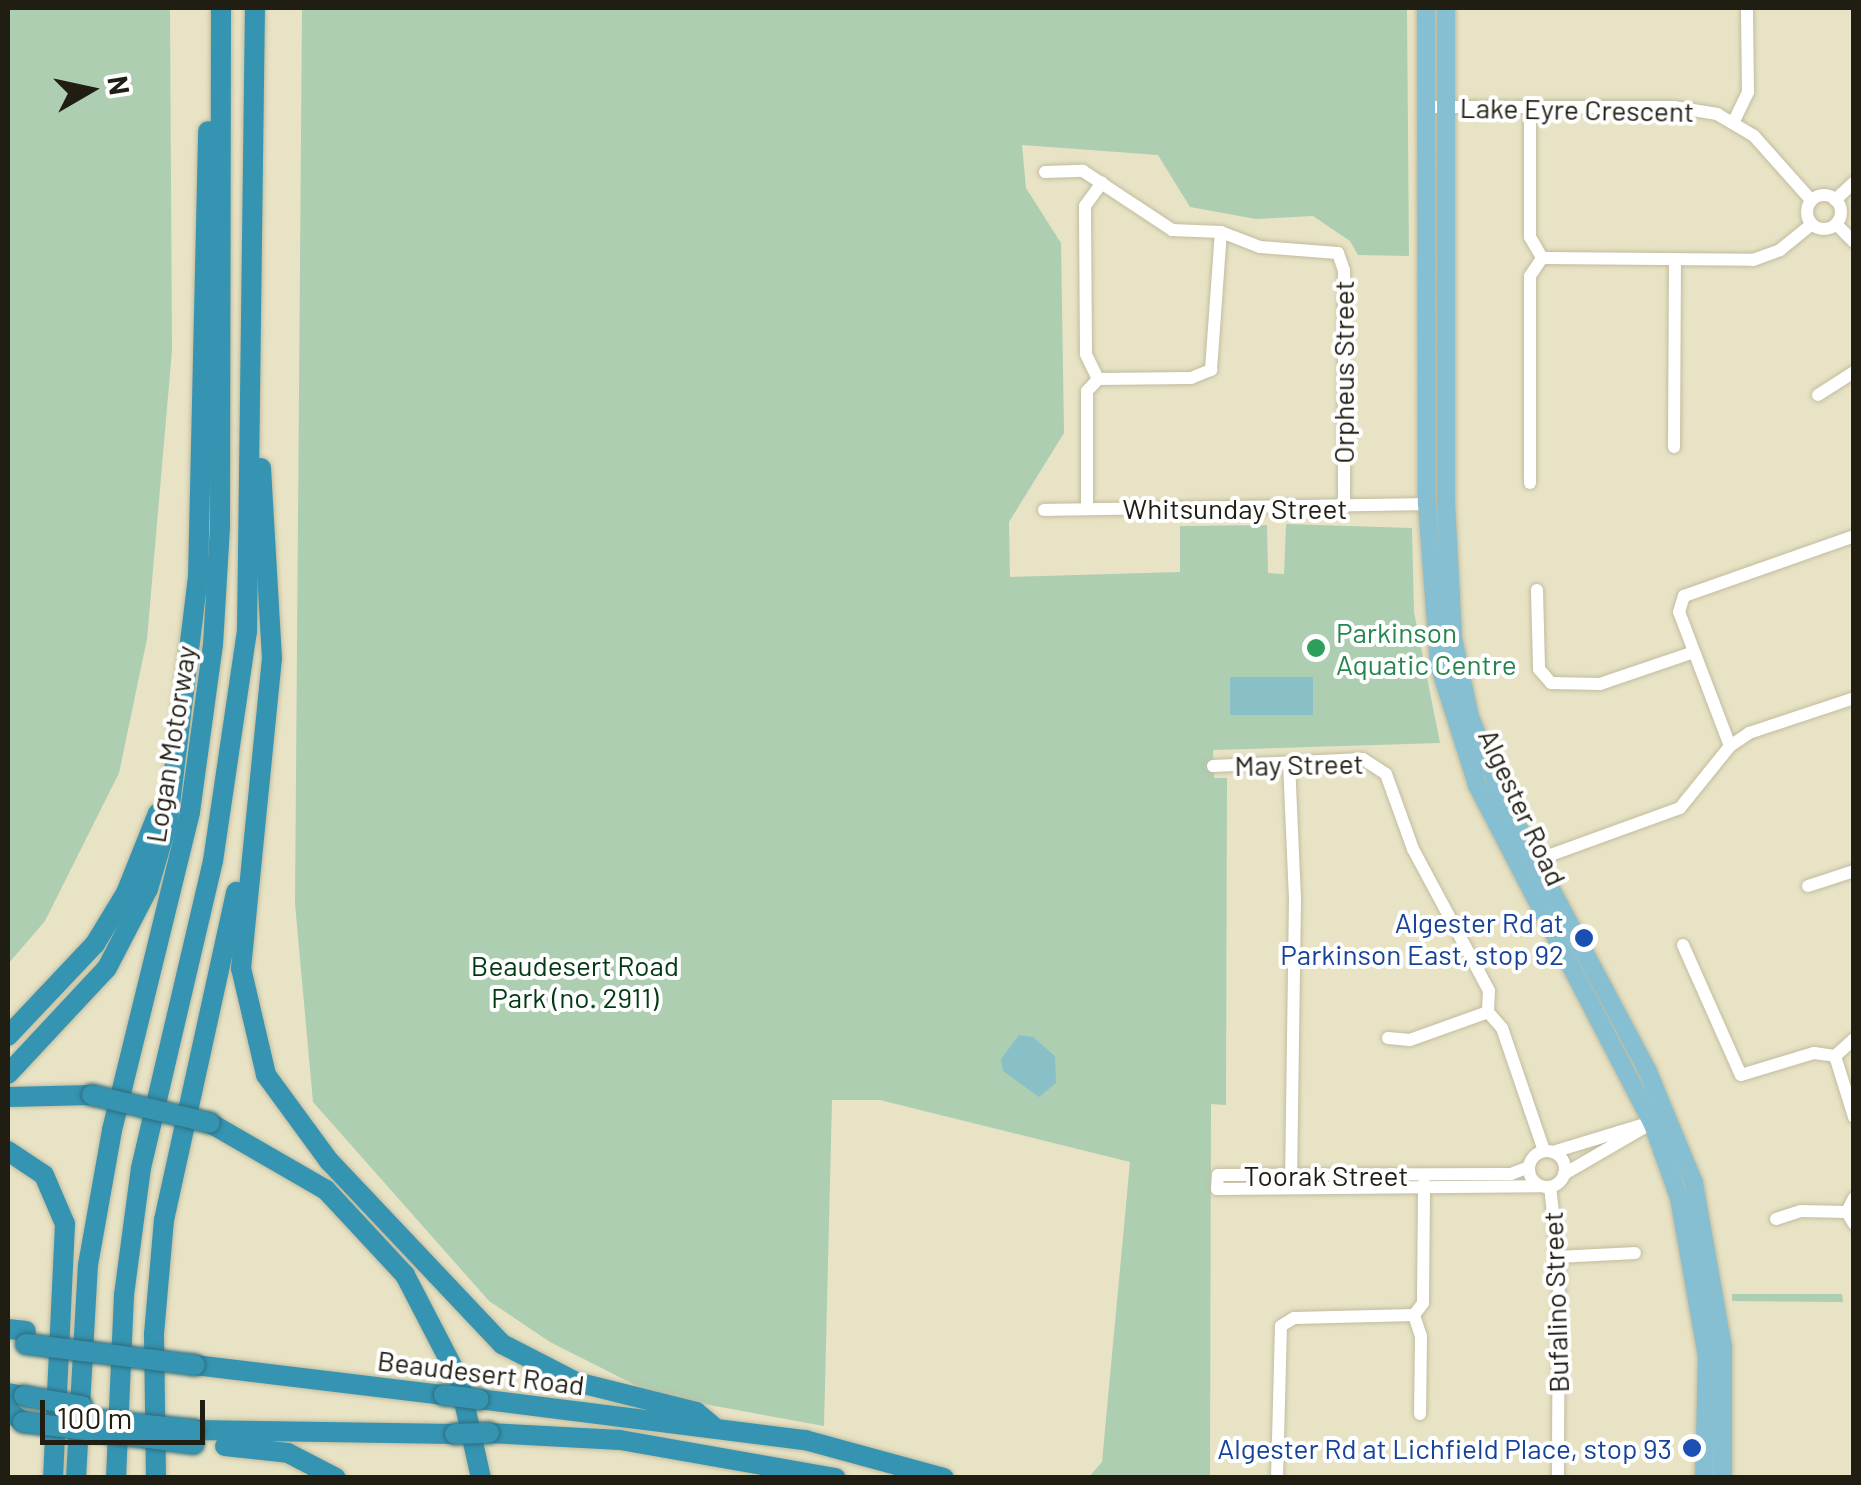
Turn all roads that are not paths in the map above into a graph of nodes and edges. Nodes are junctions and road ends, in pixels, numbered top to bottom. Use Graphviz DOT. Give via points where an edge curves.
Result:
graph roads {
  1 [pos="222,8"];
  2 [pos="254,8"];
  3 [pos="1426,8"];
  4 [pos="1446,8"];
  5 [pos="1747,8"];
  6 [pos="222,56"];
  7 [pos="1427,107"];
  8 [pos="1446,107"];
  9 [pos="1530,107"];
  10 [pos="1734,120"];
  11 [pos="1045,172"];
  12 [pos="1854,182"];
  13 [pos="1102,183"];
  14 [pos="1812,200"];
  15 [pos="1835,200"];
  16 [pos="1812,224"];
  17 [pos="1836,224"];
  18 [pos="1221,232"];
  19 [pos="1854,242"];
  20 [pos="1542,258"];
  21 [pos="1674,260"];
  22 [pos="1854,372"];
  23 [pos="1098,379"];
  24 [pos="1818,395"];
  25 [pos="252,436"];
  26 [pos="1674,447"];
  27 [pos="1530,483"];
  28 [pos="1446,502"];
  29 [pos="1426,504"];
  30 [pos="1344,508"];
  31 [pos="1087,509"];
  32 [pos="1044,510"];
  33 [pos="1854,536"];
  34 [pos="1537,590"];
  35 [pos="1694,652"];
  36 [pos="1854,698"];
  37 [pos="182,738"];
  38 [pos="1730,746"];
  39 [pos="1289,762"];
  40 [pos="1214,766"];
  41 [pos="262,778"];
  42 [pos="1527,865"];
  43 [pos="1854,871"];
  44 [pos="1808,886"];
  45 [pos="1683,944"];
  46 [pos="1488,1012"];
  47 [pos="8,1036"];
  48 [pos="1388,1038"];
  49 [pos="1854,1039"];
  50 [pos="1835,1056"];
  51 [pos="8,1074"];
  52 [pos="8,1098"];
  53 [pos="1660,1118"];
  54 [pos="1854,1118"];
  55 [pos="8,1151"];
  56 [pos="1548,1151"];
  57 [pos="1528,1167"];
  58 [pos="1564,1174"];
  59 [pos="1292,1182"];
  60 [pos="1424,1182"];
  61 [pos="1545,1187"];
  62 [pos="1854,1198"];
  63 [pos="1850,1218"];
  64 [pos="1776,1219"];
  65 [pos="1635,1252"];
  66 [pos="1558,1257"];
  67 [pos="1414,1315"];
  68 [pos="17,1337"];
  69 [pos="16,1406"];
  70 [pos="1420,1414"];
  71 [pos="714,1427"];
  72 [pos="194,1437"];
  73 [pos="53,1478"];
  74 [pos="76,1478"];
  75 [pos="116,1478"];
  76 [pos="156,1478"];
  77 [pos="336,1478"];
  78 [pos="482,1478"];
  79 [pos="836,1478"];
  80 [pos="944,1478"];
  81 [pos="1277,1478"];
  82 [pos="1558,1478"];
  83 [pos="1704,1478"];
  84 [pos="1723,1478"];
  1 -- 6 [label="highway, Logan Motorway"];
  2 -- 25 [label="highway"];
  3 -- 7 [label="main road, Algester Road"];
  4 -- 8 [label="main road, Algester Road"];
  5 -- 10 [label="street" via="1748,92"];
  6 -- 37 [label="highway" via="209,96 200,548"];
  6 -- 74 [label="highway, Logan Motorway" via="213,645 190,812 112,1130 88,1265"];
  7 -- 8 [label="street, Lake Eyre Crescent"];
  7 -- 29 [label="main road, Algester Road"];
  8 -- 9 [label="street, Lake Eyre Crescent"];
  8 -- 28 [label="main road, Algester Road"];
  9 -- 10 [label="street, Lake Eyre Crescent" via="1674,107"];
  9 -- 20 [label="street" via="1530,237"];
  10 -- 14 [label="street, Lake Eyre Crescent"];
  11 -- 13 [label="street, Orpheus Street" via="1065,167"];
  12 -- 15 [label="street"];
  13 -- 18 [label="street, Orpheus Street" via="1172,230"];
  13 -- 23 [label="street" via="1086,206 1086,354"];
  14 -- 15 [label="street"];
  14 -- 16 [label="street"];
  15 -- 17 [label="street"];
  16 -- 17 [label="street"];
  16 -- 21 [label="street" via="1768,256"];
  17 -- 19 [label="street"];
  18 -- 23 [label="street" via="1211,370 1191,378"];
  18 -- 30 [label="street, Orpheus Street" via="1260,248 1328,250 1341,260"];
  20 -- 21 [label="street"];
  20 -- 27 [label="street" via="1530,276"];
  21 -- 26 [label="street"];
  22 -- 24 [label="street"];
  23 -- 31 [label="street" via="1087,391"];
  25 -- 41 [label="highway" via="267,488 272,583"];
  25 -- 75 [label="highway" via="241,696 213,861 141,1168 124,1296"];
  28 -- 29 [label="main road"];
  28 -- 42 [label="main road, Algester Road" via="1447,584 1460,678"];
  29 -- 30 [label="street, Whitsunday Street"];
  29 -- 42 [label="main road, Algester Road" via="1434,634 1446,696 1477,785"];
  30 -- 31 [label="street, Whitsunday Street"];
  31 -- 32 [label="street, Whitsunday Street"];
  33 -- 35 [label="street" via="1684,596 1679,612"];
  34 -- 35 [label="street" via="1538,669 1552,683 1600,684"];
  35 -- 38 [label="street"];
  36 -- 38 [label="street"];
  37 -- 47 [label="highway" via="150,838 112,918 74,972"];
  37 -- 51 [label="highway" via="159,856 124,941 73,1011"];
  38 -- 42 [label="street" via="1680,808"];
  39 -- 40 [label="street, May Street"];
  39 -- 46 [label="street, May Street" via="1363,759 1386,774 1413,849 1489,991"];
  39 -- 59 [label="street" via="1295,897"];
  41 -- 71 [label="highway" via="241,968 256,1050 280,1099 375,1213 502,1344 576,1382 696,1412"];
  41 -- 76 [label="highway" via="168,1192 154,1320"];
  42 -- 53 [label="main road, Algester Road"];
  43 -- 44 [label="street"];
  45 -- 50 [label="street" via="1736,1071 1751,1074 1814,1052"];
  46 -- 48 [label="street" via="1410,1040"];
  46 -- 56 [label="street, May Street" via="1502,1028"];
  49 -- 50 [label="street"];
  50 -- 54 [label="street"];
  52 -- 78 [label="highway, bridge" via="92,1096 210,1122 326,1190 405,1275 460,1379"];
  53 -- 56 [label="street"];
  53 -- 58 [label="street"];
  53 -- 83 [label="main road, Algester Road" via="1702,1311"];
  53 -- 84 [label="main road, Algester Road" via="1694,1183 1717,1290"];
  55 -- 73 [label="highway" via="44,1175 65,1224"];
  56 -- 57 [label="street"];
  56 -- 58 [label="street, May Street"];
  57 -- 60 [label="street, Toorak Street"];
  57 -- 61 [label="street"];
  58 -- 61 [label="street"];
  59 -- 59 [label="street, Toorak Street" via="1217,1189 1218,1175"];
  59 -- 60 [label="street, Toorak Street"];
  60 -- 61 [label="street, Toorak Street"];
  60 -- 67 [label="street" via="1423,1304"];
  61 -- 66 [label="street, Bufalino Street"];
  62 -- 63 [label="street"];
  63 -- 64 [label="street" via="1801,1211"];
  65 -- 66 [label="street"];
  66 -- 82 [label="street, Bufalino Street"];
  67 -- 70 [label="street"];
  67 -- 81 [label="street" via="1294,1318 1281,1326"];
  68 -- 71 [label="highway, Beaudesert Road, bridge" via="118,1356"];
  69 -- 72 [label="highway, bridge"];
  69 -- 72 [label="highway, Beaudesert Road, bridge"];
  71 -- 80 [label="highway, Beaudesert Road" via="854,1451"];
  72 -- 77 [label="highway" via="308,1459"];
  72 -- 79 [label="highway, Beaudesert Road, bridge" via="488,1434 620,1440"];
}
